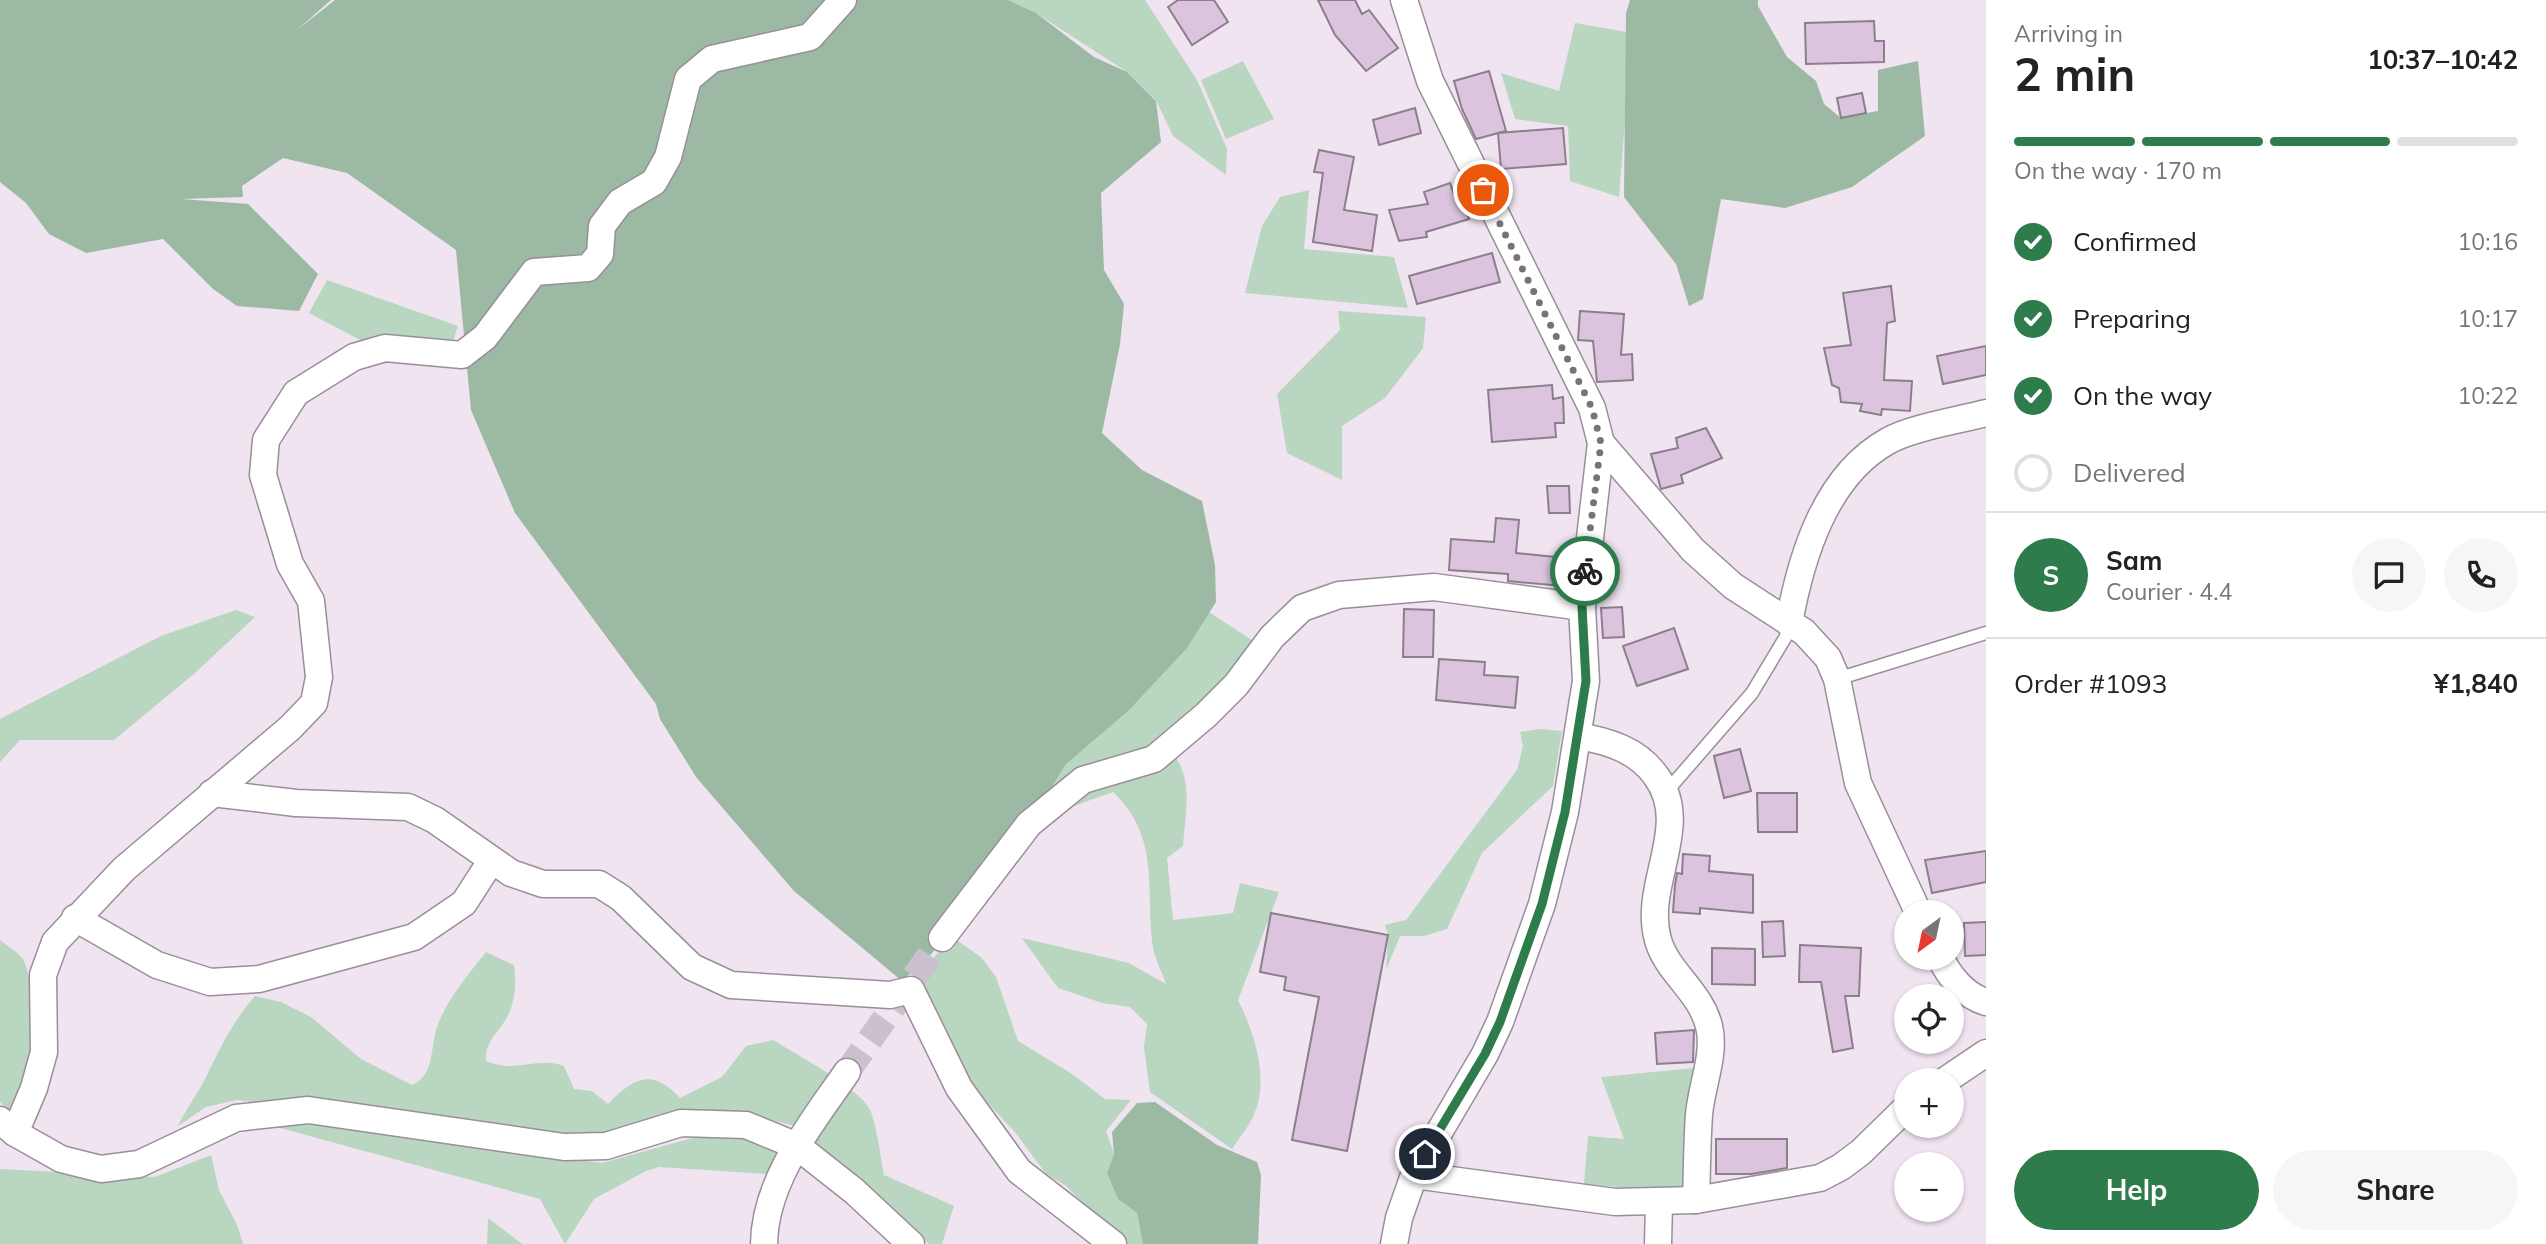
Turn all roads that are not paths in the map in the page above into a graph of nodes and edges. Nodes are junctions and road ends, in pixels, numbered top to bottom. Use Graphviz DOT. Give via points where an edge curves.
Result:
graph roads {
  1 [pos="843,0"];
  2 [pos="1404,0"];
  3 [pos="1986,413"];
  4 [pos="1601,443"];
  5 [pos="1582,607"];
  6 [pos="1789,623"];
  7 [pos="1986,633"];
  8 [pos="1837,679"];
  9 [pos="1578,736"];
  10 [pos="1667,791"];
  11 [pos="212,793"];
  12 [pos="491,862"];
  13 [pos="1912,900"];
  14 [pos="75,918"];
  15 [pos="942,937"];
  16 [pos="1946,970"];
  17 [pos="1986,1002"];
  18 [pos="1986,1053"];
  19 [pos="1964,1068"];
  20 [pos="847,1072"];
  21 [pos="1894,1120"];
  22 [pos="7,1126"];
  23 [pos="797,1146"];
  24 [pos="1415,1175"];
  25 [pos="1696,1200"];
  26 [pos="1659,1203"];
  27 [pos="764,1244"];
  28 [pos="911,1244"];
  29 [pos="1113,1244"];
  30 [pos="1394,1244"];
  31 [pos="1658,1244"];
  1 -- 11 [label="street" via="810,37 712,59 688,79 668,158 654,182 620,202 602,226 600,254 588,268 534,272 485,337 462,355 385,348 354,357 296,393 266,440 263,475 290,564 311,601 319,677 314,703"];
  2 -- 4 [label="street" via="1430,81 1592,408"];
  3 -- 6 [label="street" via="1890,439 1860,460 1833,496 1805,550"];
  4 -- 5 [label="street"];
  4 -- 6 [label="street" via="1693,550 1733,586"];
  5 -- 9 [label="street" via="1586,681"];
  5 -- 15 [label="street" via="1434,587 1339,595 1302,608 1236,685 1154,759 1083,780 1029,824"];
  6 -- 8 [label="street" via="1818,643"];
  6 -- 10 [label="lane" via="1788,633 1752,692"];
  7 -- 8 [label="lane"];
  8 -- 13 [label="street" via="1858,783"];
  9 -- 10 [label="street" via="1631,752"];
  9 -- 24 [label="street" via="1542,904 1500,1022"];
  10 -- 25 [label="street" via="1671,810 1657,903 1658,941 1701,1002 1710,1029 1699,1114"];
  11 -- 12 [label="street" via="296,803 408,807 435,820"];
  11 -- 14 [label="street"];
  12 -- 14 [label="street" via="464,903 414,937 259,979 210,982 157,965"];
  12 -- 29 [label="street" via="543,884 600,884 621,898 692,967 731,985 890,995 911,990 959,1088 1018,1171"];
  14 -- 22 [label="street" via="55,942 43,975 44,1052 34,1088"];
  16 -- 17 [label="street"];
  18 -- 19 [label="street"];
  20 -- 23 [label="street"];
  21 -- 25 [label="street" via="1861,1152 1820,1178"];
  22 -- 23 [label="street" via="61,1159 101,1169 139,1164 236,1118 308,1110 564,1147 607,1146 681,1124 746,1125"];
  23 -- 27 [label="street" via="769,1201"];
  23 -- 28 [label="street"];
  24 -- 26 [label="street" via="1615,1202"];
  24 -- 30 [label="street"];
  25 -- 26 [label="street"];
  26 -- 31 [label="street"];
}
